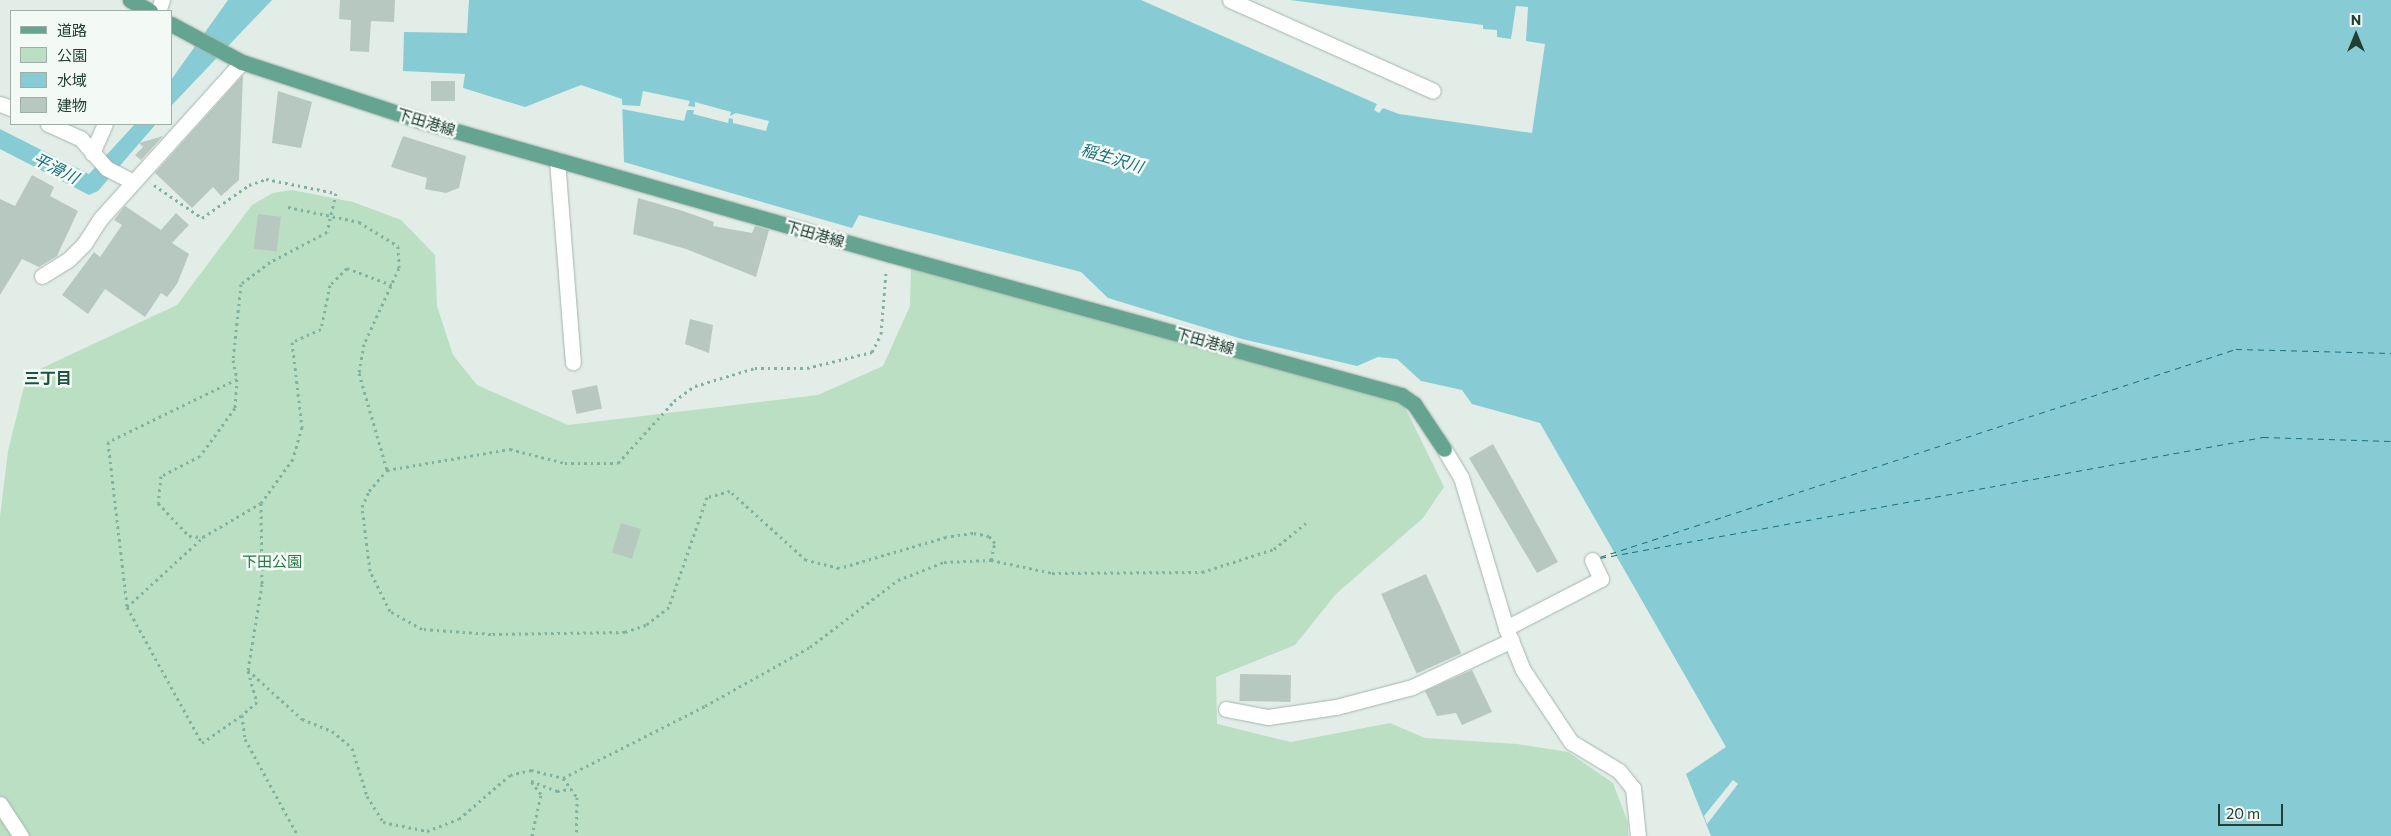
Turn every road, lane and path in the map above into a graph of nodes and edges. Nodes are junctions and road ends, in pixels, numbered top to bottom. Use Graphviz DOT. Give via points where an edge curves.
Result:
graph roads {
  1 [pos="130,0"];
  2 [pos="1230,0"];
  3 [pos="148,10"];
  4 [pos="172,25"];
  5 [pos="236,59"];
  6 [pos="1433,91"];
  7 [pos="50,125"];
  8 [pos="105,125"];
  9 [pos="95,157"];
  10 [pos="557,160"];
  11 [pos="136,178"];
  12 [pos="288,206"];
  13 [pos="329,216"];
  14 [pos="888,254"];
  15 [pos="42,276"];
  16 [pos="392,285"];
  17 [pos="573,362"];
  18 [pos="237,379"];
  19 [pos="1444,448"];
  20 [pos="387,470"];
  21 [pos="262,502"];
  22 [pos="1306,523"];
  23 [pos="203,537"];
  24 [pos="991,560"];
  25 [pos="1592,560"];
  26 [pos="127,607"];
  27 [pos="1509,634"];
  28 [pos="248,670"];
  29 [pos="1226,709"];
  30 [pos="242,715"];
  31 [pos="563,778"];
  32 [pos="571,789"];
  33 [pos="0,804"];
  34 [pos="21,836"];
  35 [pos="298,836"];
  36 [pos="532,836"];
  37 [pos="576,836"];
  38 [pos="1638,836"];
  1 -- 3 [label="main road"];
  2 -- 6 [label="street"];
  4 -- 5 [label="main road, 下田港線"];
  5 -- 10 [label="main road, 下田港線" via="422,121"];
  5 -- 11 [label="street"];
  7 -- 9 [label="street" via="81,139"];
  8 -- 9 [label="street"];
  9 -- 11 [label="street" via="117,175"];
  10 -- 14 [label="main road, 下田港線"];
  10 -- 17 [label="street" via="554,196"];
  11 -- 13 [label="path" via="202,218 249,185 266,179 336,193"];
  11 -- 15 [label="street" via="68,260"];
  12 -- 13 [label="path"];
  13 -- 16 [label="path" via="359,222 398,246 399,268"];
  13 -- 18 [label="path" via="327,232 270,262 241,284 233,360"];
  14 -- 19 [label="main road, 下田港線" via="1401,394 1414,404"];
  14 -- 20 [label="path" via="881,334 872,352 807,368 755,368 695,386 674,401 618,462 565,463 510,449"];
  16 -- 20 [label="path" via="364,344 359,373"];
  16 -- 21 [label="path" via="347,268 330,285 321,329 292,342 302,426 293,459"];
  18 -- 23 [label="path" via="235,408 200,456 161,476 158,503 189,536"];
  18 -- 26 [label="path" via="108,442"];
  19 -- 27 [label="street" via="1462,477"];
  20 -- 24 [label="path" via="369,491 362,507 370,571 390,611 422,629 491,634 615,632 646,625 669,607 707,497 730,491 806,560 839,568 973,533 989,536 995,543"];
  21 -- 23 [label="path"];
  21 -- 28 [label="path" via="262,584"];
  22 -- 24 [label="path" via="1274,549 1202,572 1052,573"];
  23 -- 26 [label="path"];
  24 -- 31 [label="path" via="944,562 904,576 810,646 705,706"];
  25 -- 27 [label="street" via="1601,579"];
  26 -- 30 [label="path" via="202,743"];
  27 -- 29 [label="street" via="1412,687 1336,707 1268,717"];
  27 -- 38 [label="street" via="1523,670 1556,725 1571,742 1618,771 1633,788"];
  28 -- 30 [label="path" via="257,702"];
  28 -- 31 [label="path" via="302,719 332,731 352,748 367,796 382,822 427,830 459,819 510,776 531,770"];
  30 -- 35 [label="path" via="247,746"];
  31 -- 32 [label="path"];
  32 -- 36 [label="path" via="557,791 531,781 541,794"];
  32 -- 37 [label="path" via="577,797"];
  33 -- 34 [label="street"];
}
